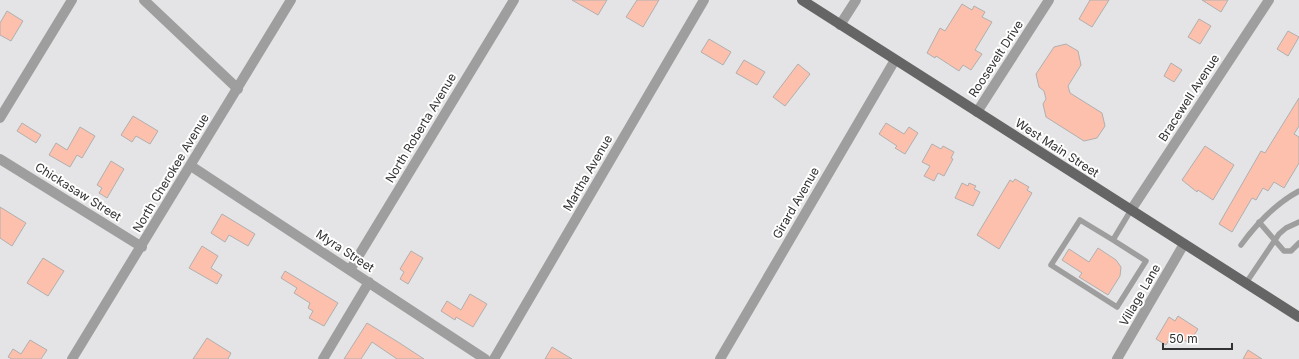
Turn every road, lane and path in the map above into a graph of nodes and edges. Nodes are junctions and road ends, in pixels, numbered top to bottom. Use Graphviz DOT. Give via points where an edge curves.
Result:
graph roads {
  1 [pos="72,0"];
  2 [pos="144,0"];
  3 [pos="291,0"];
  4 [pos="514,0"];
  5 [pos="704,0"];
  6 [pos="802,0"];
  7 [pos="856,0"];
  8 [pos="1049,0"];
  9 [pos="1269,0"];
  10 [pos="840,25"];
  11 [pos="895,60"];
  12 [pos="238,89"];
  13 [pos="977,112"];
  14 [pos="0,118"];
  15 [pos="0,159"];
  16 [pos="191,166"];
  17 [pos="1299,191"];
  18 [pos="1131,210"];
  19 [pos="1259,222"];
  20 [pos="1299,222"];
  21 [pos="1113,240"];
  22 [pos="1274,241"];
  23 [pos="1299,243"];
  24 [pos="1184,244"];
  25 [pos="1241,245"];
  26 [pos="142,247"];
  27 [pos="350,270"];
  28 [pos="369,282"];
  29 [pos="1246,283"];
  30 [pos="1299,317"];
  31 [pos="72,359"];
  32 [pos="323,359"];
  33 [pos="485,359"];
  34 [pos="494,359"];
  35 [pos="720,359"];
  36 [pos="1117,359"];
  1 -- 14 [label="street"];
  2 -- 12 [label="street"];
  3 -- 12 [label="street, North Cherokee Avenue"];
  4 -- 27 [label="street, North Roberta Avenue"];
  5 -- 34 [label="street, Martha Avenue"];
  6 -- 10 [label="main road, West Main Street"];
  7 -- 10 [label="street"];
  8 -- 13 [label="street, Roosevelt Drive"];
  9 -- 18 [label="street, Bracewell Avenue"];
  10 -- 11 [label="main road, West Main Street"];
  11 -- 13 [label="main road, West Main Street"];
  11 -- 35 [label="street, Girard Avenue"];
  12 -- 16 [label="street, North Cherokee Avenue"];
  13 -- 18 [label="main road, West Main Street"];
  15 -- 26 [label="street, Chickasaw Street"];
  16 -- 26 [label="street, North Cherokee Avenue"];
  16 -- 27 [label="street, Myra Street"];
  17 -- 19 [label="lane" via="1275,207"];
  18 -- 21 [label="lane"];
  18 -- 24 [label="main road, West Main Street"];
  19 -- 22 [label="lane"];
  19 -- 25 [label="lane"];
  20 -- 22 [label="lane" via="1286,228"];
  21 -- 21 [label="lane" via="1080,220 1051,265 1117,307 1146,261"];
  22 -- 23 [label="lane" via="1288,252"];
  22 -- 29 [label="lane"];
  24 -- 29 [label="main road, West Main Street"];
  24 -- 36 [label="street, Village Lane"];
  26 -- 31 [label="street, North Cherokee Avenue"];
  27 -- 28 [label="street, Myra Street"];
  28 -- 32 [label="street"];
  28 -- 33 [label="street, Myra Street"];
  29 -- 30 [label="main road, West Main Street"];
}
